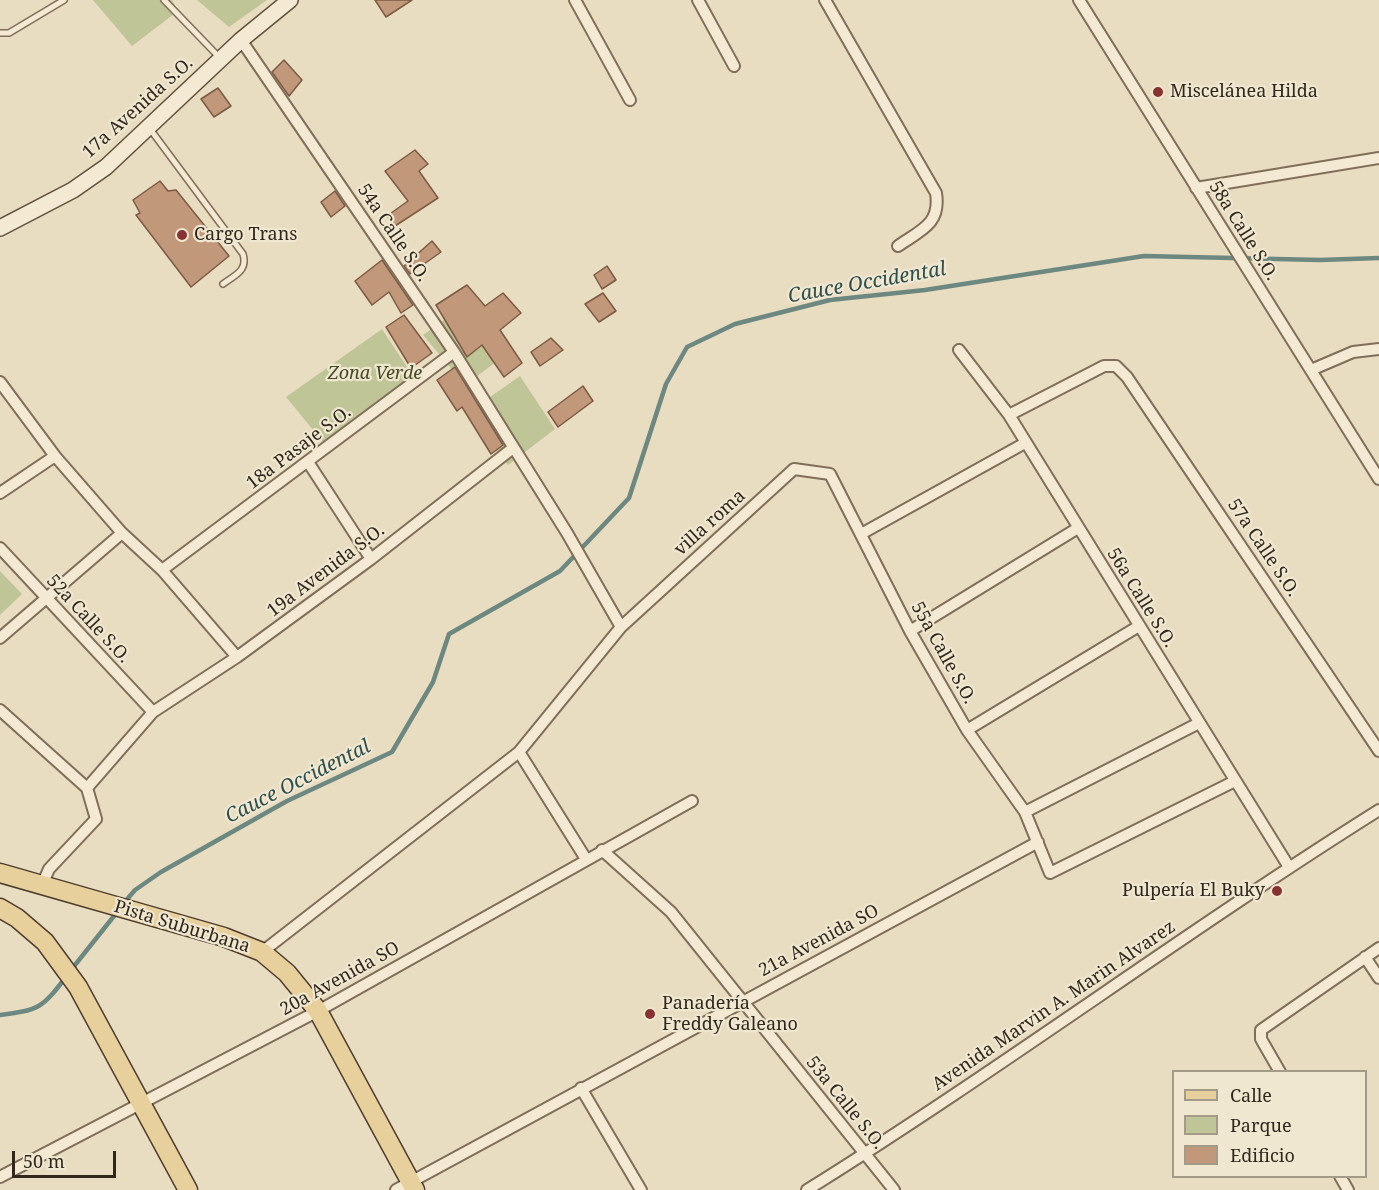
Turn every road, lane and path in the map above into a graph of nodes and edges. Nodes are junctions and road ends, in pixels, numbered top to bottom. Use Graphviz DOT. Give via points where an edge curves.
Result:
graph roads {
  1 [pos="64,0"];
  2 [pos="164,0"];
  3 [pos="290,0"];
  4 [pos="575,0"];
  5 [pos="698,0"];
  6 [pos="825,0"];
  7 [pos="1079,0"];
  8 [pos="0,35"];
  9 [pos="241,40"];
  10 [pos="221,59"];
  11 [pos="734,66"];
  12 [pos="630,100"];
  13 [pos="149,127"];
  14 [pos="1379,158"];
  15 [pos="1196,188"];
  16 [pos="0,228"];
  17 [pos="898,246"];
  18 [pos="223,284"];
  19 [pos="1379,349"];
  20 [pos="960,350"];
  21 [pos="454,352"];
  22 [pos="1311,370"];
  23 [pos="0,382"];
  24 [pos="1009,415"];
  25 [pos="1025,443"];
  26 [pos="513,448"];
  27 [pos="55,456"];
  28 [pos="308,462"];
  29 [pos="830,474"];
  30 [pos="1379,479"];
  31 [pos="0,493"];
  32 [pos="1077,528"];
  33 [pos="122,533"];
  34 [pos="861,534"];
  35 [pos="0,548"];
  36 [pos="370,559"];
  37 [pos="162,570"];
  38 [pos="44,598"];
  39 [pos="1139,626"];
  40 [pos="621,627"];
  41 [pos="910,631"];
  42 [pos="0,638"];
  43 [pos="237,657"];
  44 [pos="0,710"];
  45 [pos="153,712"];
  46 [pos="1199,723"];
  47 [pos="967,730"];
  48 [pos="1379,751"];
  49 [pos="519,752"];
  50 [pos="1235,781"];
  51 [pos="87,788"];
  52 [pos="692,801"];
  53 [pos="1379,810"];
  54 [pos="1025,812"];
  55 [pos="1038,842"];
  56 [pos="602,850"];
  57 [pos="586,859"];
  58 [pos="1289,867"];
  59 [pos="0,873"];
  60 [pos="42,885"];
  61 [pos="0,908"];
  62 [pos="1379,948"];
  63 [pos="262,952"];
  64 [pos="1365,957"];
  65 [pos="1379,978"];
  66 [pos="742,1001"];
  67 [pos="318,1011"];
  68 [pos="1279,1070"];
  69 [pos="581,1088"];
  70 [pos="142,1103"];
  71 [pos="864,1154"];
  72 [pos="0,1176"];
  73 [pos="407,1187"];
  74 [pos="188,1190"];
  75 [pos="641,1190"];
  76 [pos="807,1190"];
  77 [pos="894,1190"];
  1 -- 8 [label="lane"];
  2 -- 10 [label="lane"];
  3 -- 9 [label="street, 17a Avenida S.O."];
  4 -- 12 [label="street"];
  5 -- 11 [label="street"];
  6 -- 17 [label="street" via="936,193 939,209 932,222"];
  7 -- 15 [label="street, 58a Calle S.O."];
  9 -- 10 [label="street, 17a Avenida S.O."];
  9 -- 21 [label="street, 54a Calle S.O."];
  10 -- 13 [label="street, 17a Avenida S.O."];
  13 -- 16 [label="street, 17a Avenida S.O." via="106,167 73,190"];
  13 -- 18 [label="lane" via="243,254 243,270"];
  14 -- 15 [label="street"];
  15 -- 22 [label="street, 58a Calle S.O."];
  19 -- 22 [label="street" via="1353,352"];
  20 -- 24 [label="street, 56a Calle S.O."];
  21 -- 26 [label="street, 54a Calle S.O."];
  21 -- 28 [label="street, 18a Pasaje S.O."];
  22 -- 30 [label="street, 58a Calle S.O."];
  23 -- 27 [label="street"];
  24 -- 25 [label="street, 56a Calle S.O."];
  24 -- 48 [label="street, 57a Calle S.O." via="1104,366 1116,366 1134,387"];
  25 -- 32 [label="street, 56a Calle S.O."];
  25 -- 34 [label="street"];
  26 -- 36 [label="street, 19a Avenida S.O."];
  26 -- 40 [label="street"];
  27 -- 31 [label="street"];
  27 -- 33 [label="street"];
  28 -- 36 [label="street"];
  28 -- 37 [label="street, 18a Pasaje S.O."];
  29 -- 34 [label="street, 55a Calle S.O."];
  29 -- 40 [label="street, villa roma" via="794,469"];
  32 -- 39 [label="street, 56a Calle S.O."];
  32 -- 41 [label="street"];
  33 -- 37 [label="street"];
  33 -- 38 [label="street"];
  34 -- 41 [label="street, 55a Calle S.O."];
  35 -- 38 [label="street, 52a Calle S.O."];
  36 -- 43 [label="street, 19a Avenida S.O."];
  37 -- 43 [label="street"];
  38 -- 42 [label="street"];
  38 -- 45 [label="street, 52a Calle S.O."];
  39 -- 46 [label="street, 56a Calle S.O."];
  39 -- 47 [label="street"];
  40 -- 49 [label="street, villa roma"];
  41 -- 47 [label="street, 55a Calle S.O."];
  43 -- 45 [label="street, 19a Avenida S.O."];
  44 -- 51 [label="street"];
  45 -- 51 [label="street, 19a Avenida S.O."];
  46 -- 50 [label="street, 56a Calle S.O."];
  46 -- 54 [label="street"];
  47 -- 54 [label="street, 55a Calle S.O."];
  49 -- 57 [label="street"];
  49 -- 63 [label="street, villa roma"];
  50 -- 55 [label="street, 55a Calle S.O." via="1050,873"];
  50 -- 58 [label="street, 56a Calle S.O."];
  51 -- 60 [label="street" via="96,819 62,853"];
  52 -- 56 [label="street, 20a Avenida SO"];
  53 -- 58 [label="street, Avenida Marvin A. Marin Alvarez"];
  54 -- 55 [label="street, 55a Calle S.O."];
  55 -- 66 [label="street, 21a Avenida SO"];
  56 -- 57 [label="street, 20a Avenida SO"];
  56 -- 66 [label="street, 53a Calle S.O." via="671,912"];
  57 -- 67 [label="street, 20a Avenida SO"];
  58 -- 71 [label="street, Avenida Marvin A. Marin Alvarez"];
  59 -- 60 [label="main road, Pista Suburbana"];
  60 -- 63 [label="main road, Pista Suburbana" via="224,937"];
  61 -- 70 [label="main road" via="45,942 78,987"];
  62 -- 64 [label="street"];
  63 -- 67 [label="main road, Pista Suburbana" via="287,973"];
  64 -- 65 [label="street"];
  64 -- 68 [label="street" via="1261,1030 1261,1039"];
  66 -- 69 [label="street, 21a Avenida SO"];
  66 -- 71 [label="street, 53a Calle S.O."];
  67 -- 70 [label="street, 20a Avenida SO"];
  67 -- 73 [label="main road, Pista Suburbana"];
  69 -- 73 [label="street, 21a Avenida SO"];
  69 -- 75 [label="street"];
  70 -- 72 [label="street, 20a Avenida SO"];
  70 -- 74 [label="main road"];
  71 -- 76 [label="street, Avenida Marvin A. Marin Alvarez"];
  71 -- 77 [label="street, 53a Calle S.O."];
}
